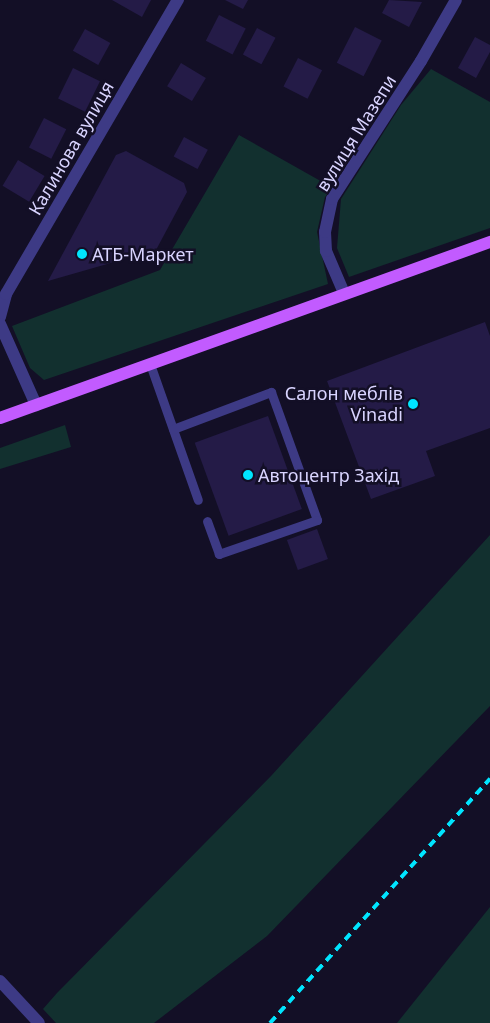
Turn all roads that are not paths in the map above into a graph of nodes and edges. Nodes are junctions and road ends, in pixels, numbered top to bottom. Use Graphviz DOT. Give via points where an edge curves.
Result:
graph roads {
  1 [pos="178,0"];
  2 [pos="456,0"];
  3 [pos="490,242"];
  4 [pos="344,293"];
  5 [pos="0,317"];
  6 [pos="0,324"];
  7 [pos="150,364"];
  8 [pos="36,405"];
  9 [pos="0,418"];
  10 [pos="173,429"];
  11 [pos="198,500"];
  12 [pos="207,521"];
  13 [pos="0,981"];
  14 [pos="39,1023"];
  1 -- 5 [label="street, Калинова вулиця" via="6,294"];
  2 -- 4 [label="street, вулиця Мазепи" via="421,62 332,199 325,232 326,251"];
  3 -- 4 [label="main road"];
  4 -- 7 [label="main road"];
  6 -- 8 [label="street"];
  7 -- 8 [label="main road"];
  7 -- 10 [label="lane"];
  8 -- 9 [label="main road"];
  10 -- 11 [label="lane"];
  10 -- 12 [label="lane" via="271,392 317,520 219,554"];
  13 -- 14 [label="street"];
}
